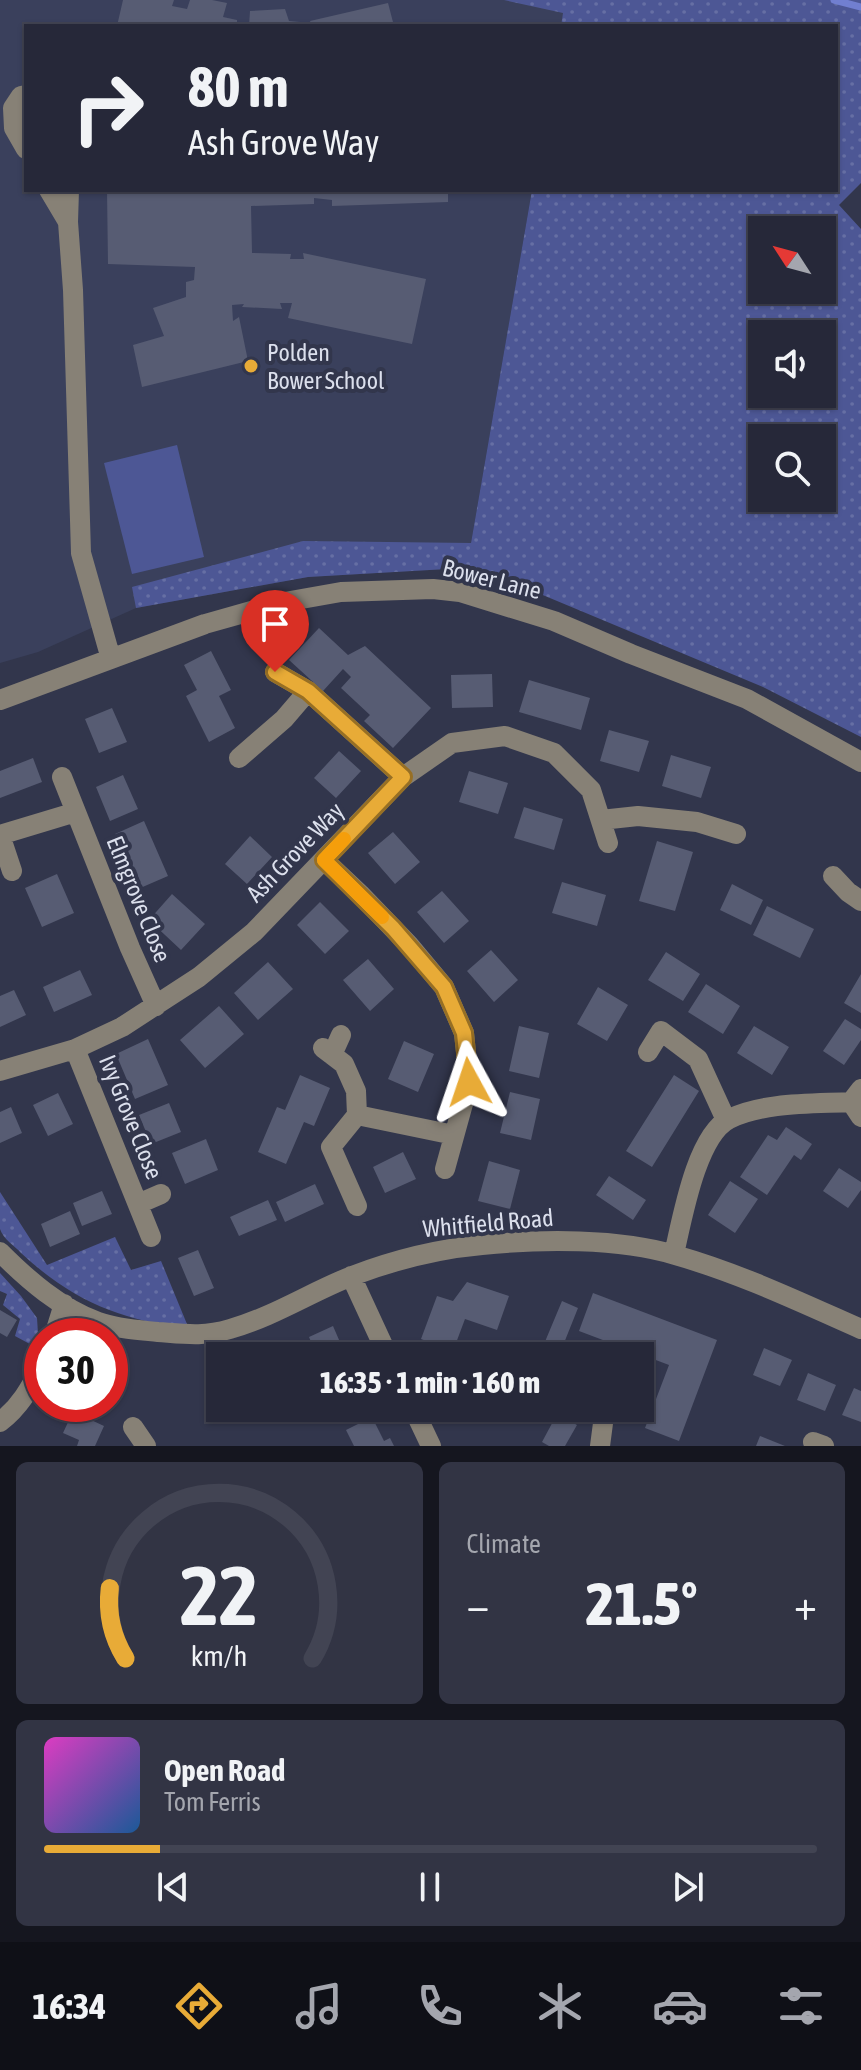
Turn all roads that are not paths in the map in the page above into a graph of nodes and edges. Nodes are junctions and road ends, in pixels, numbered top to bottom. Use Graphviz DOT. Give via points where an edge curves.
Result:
graph roads {
  1 [pos="24,95"];
  2 [pos="24,146"];
  3 [pos="50,192"];
  4 [pos="69,192"];
  5 [pos="68,222"];
  6 [pos="111,659"];
  7 [pos="275,672"];
  8 [pos="308,691"];
  9 [pos="0,700"];
  10 [pos="239,758"];
  11 [pos="861,762"];
  12 [pos="62,777"];
  13 [pos="403,777"];
  14 [pos="76,812"];
  15 [pos="601,820"];
  16 [pos="736,834"];
  17 [pos="0,835"];
  18 [pos="608,843"];
  19 [pos="324,860"];
  20 [pos="12,871"];
  21 [pos="833,876"];
  22 [pos="861,901"];
  23 [pos="156,1006"];
  24 [pos="341,1035"];
  25 [pos="75,1049"];
  26 [pos="648,1052"];
  27 [pos="0,1071"];
  28 [pos="858,1102"];
  29 [pos="357,1115"];
  30 [pos="726,1120"];
  31 [pos="454,1135"];
  32 [pos="445,1169"];
  33 [pos="161,1194"];
  34 [pos="138,1204"];
  35 [pos="357,1206"];
  36 [pos="151,1237"];
  37 [pos="0,1252"];
  38 [pos="674,1254"];
  39 [pos="351,1276"];
  40 [pos="64,1304"];
  41 [pos="60,1318"];
  42 [pos="861,1329"];
  43 [pos="382,1342"];
  44 [pos="24,1395"];
  45 [pos="0,1422"];
  46 [pos="420,1422"];
  47 [pos="603,1422"];
  48 [pos="133,1427"];
  49 [pos="146,1446"];
  50 [pos="431,1446"];
  51 [pos="600,1446"];
  1 -- 2 [label="street" via="13,108 14,128"];
  3 -- 5 [label="street"];
  4 -- 5 [label="street"];
  5 -- 6 [label="street" via="81,553"];
  6 -- 9 [label="street, Bower Lane"];
  6 -- 11 [label="street, Bower Lane" via="279,603 388,589 460,592 554,621 747,699"];
  7 -- 8 [label="street"];
  8 -- 10 [label="street"];
  8 -- 13 [label="street"];
  12 -- 14 [label="street, Elmgrove Close"];
  13 -- 15 [label="street, Ash Grove Way" via="452,743 505,736 554,753 591,790"];
  13 -- 19 [label="street, Ash Grove Way"];
  14 -- 17 [label="street"];
  14 -- 23 [label="street, Elmgrove Close"];
  15 -- 16 [label="street" via="638,816 697,822"];
  15 -- 18 [label="street, Ash Grove Way"];
  17 -- 20 [label="street"];
  19 -- 23 [label="street, Ash Grove Way" via="254,932"];
  19 -- 31 [label="street" via="444,987 464,1033 469,1082"];
  21 -- 22 [label="street"];
  23 -- 25 [label="street, Ash Grove Way"];
  24 -- 29 [label="street" via="327,1052 344,1064 356,1091"];
  25 -- 27 [label="street, Ash Grove Way"];
  25 -- 34 [label="street, Ivy Grove Close"];
  26 -- 30 [label="street" via="652,1026 698,1059"];
  28 -- 30 [label="street" via="756,1109"];
  29 -- 31 [label="street"];
  29 -- 35 [label="street" via="331,1147"];
  30 -- 38 [label="street" via="711,1136 696,1167"];
  31 -- 32 [label="street"];
  33 -- 34 [label="street, Ivy Grove Close"];
  34 -- 36 [label="street, Ivy Grove Close"];
  37 -- 40 [label="street, Whitfield Road"];
  38 -- 39 [label="street, Whitfield Road" via="562,1242 483,1245 408,1257"];
  38 -- 42 [label="street, Whitfield Road"];
  39 -- 40 [label="street, Whitfield Road" via="260,1318 200,1336 98,1322"];
  39 -- 43 [label="street"];
  40 -- 41 [label="street"];
  44 -- 45 [label="street"];
  46 -- 50 [label="street"];
  47 -- 51 [label="street"];
  48 -- 49 [label="street"];
}
